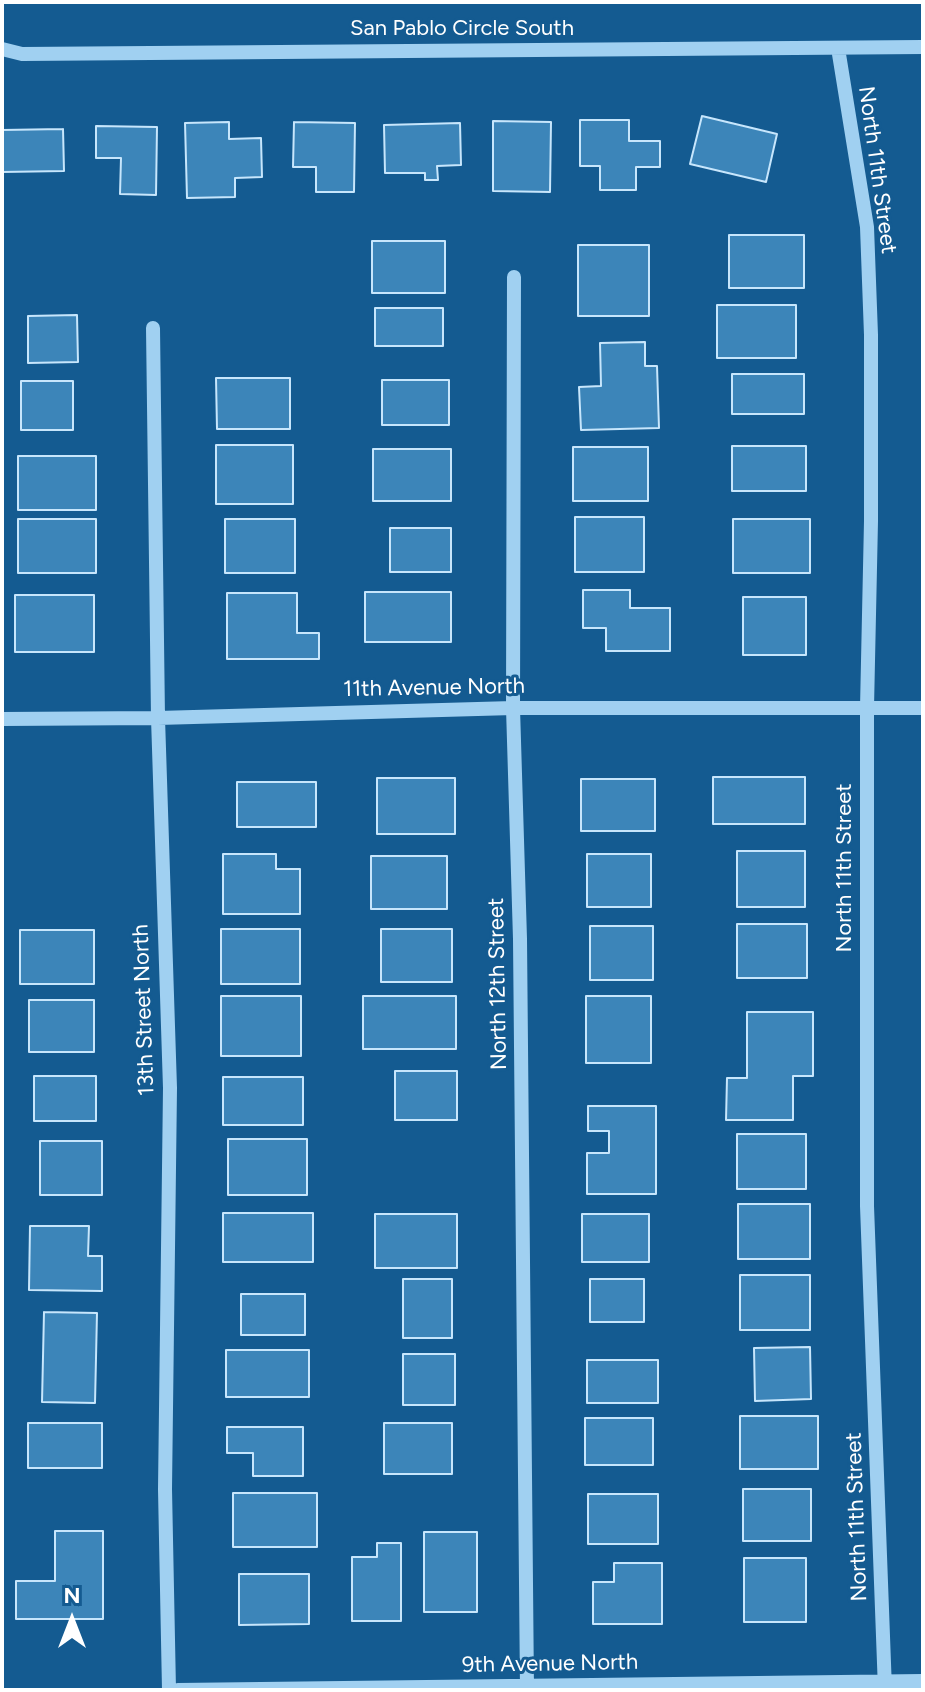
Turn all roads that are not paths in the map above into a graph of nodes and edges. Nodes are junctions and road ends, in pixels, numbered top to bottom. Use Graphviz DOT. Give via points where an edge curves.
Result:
graph roads {
  1 [pos="923,47"];
  2 [pos="838,48"];
  3 [pos="2,49"];
  4 [pos="514,277"];
  5 [pos="153,328"];
  6 [pos="513,708"];
  7 [pos="867,708"];
  8 [pos="923,708"];
  9 [pos="158,718"];
  10 [pos="2,719"];
  11 [pos="923,1681"];
  12 [pos="885,1686"];
  13 [pos="527,1688"];
  14 [pos="169,1690"];
  15 [pos="178,1690"];
  1 -- 2 [label="street, San Pablo Circle South"];
  2 -- 3 [label="street, San Pablo Circle South" via="38,54"];
  2 -- 7 [label="street, North 11th Street" via="867,227"];
  4 -- 6 [label="street, North 12th Street"];
  5 -- 9 [label="street, 13th Street North"];
  6 -- 7 [label="street, 11th Avenue North"];
  6 -- 9 [label="street, 11th Avenue North"];
  6 -- 13 [label="street, North 12th Street"];
  7 -- 8 [label="street, 11th Avenue North"];
  7 -- 12 [label="street, North 11th Street" via="867,1206"];
  9 -- 10 [label="street, 11th Avenue North"];
  9 -- 14 [label="street, 13th Street North" via="170,1088 165,1489"];
  11 -- 12 [label="street, 9th Avenue North"];
  12 -- 13 [label="street, 9th Avenue North"];
  13 -- 15 [label="street, 9th Avenue North"];
}
